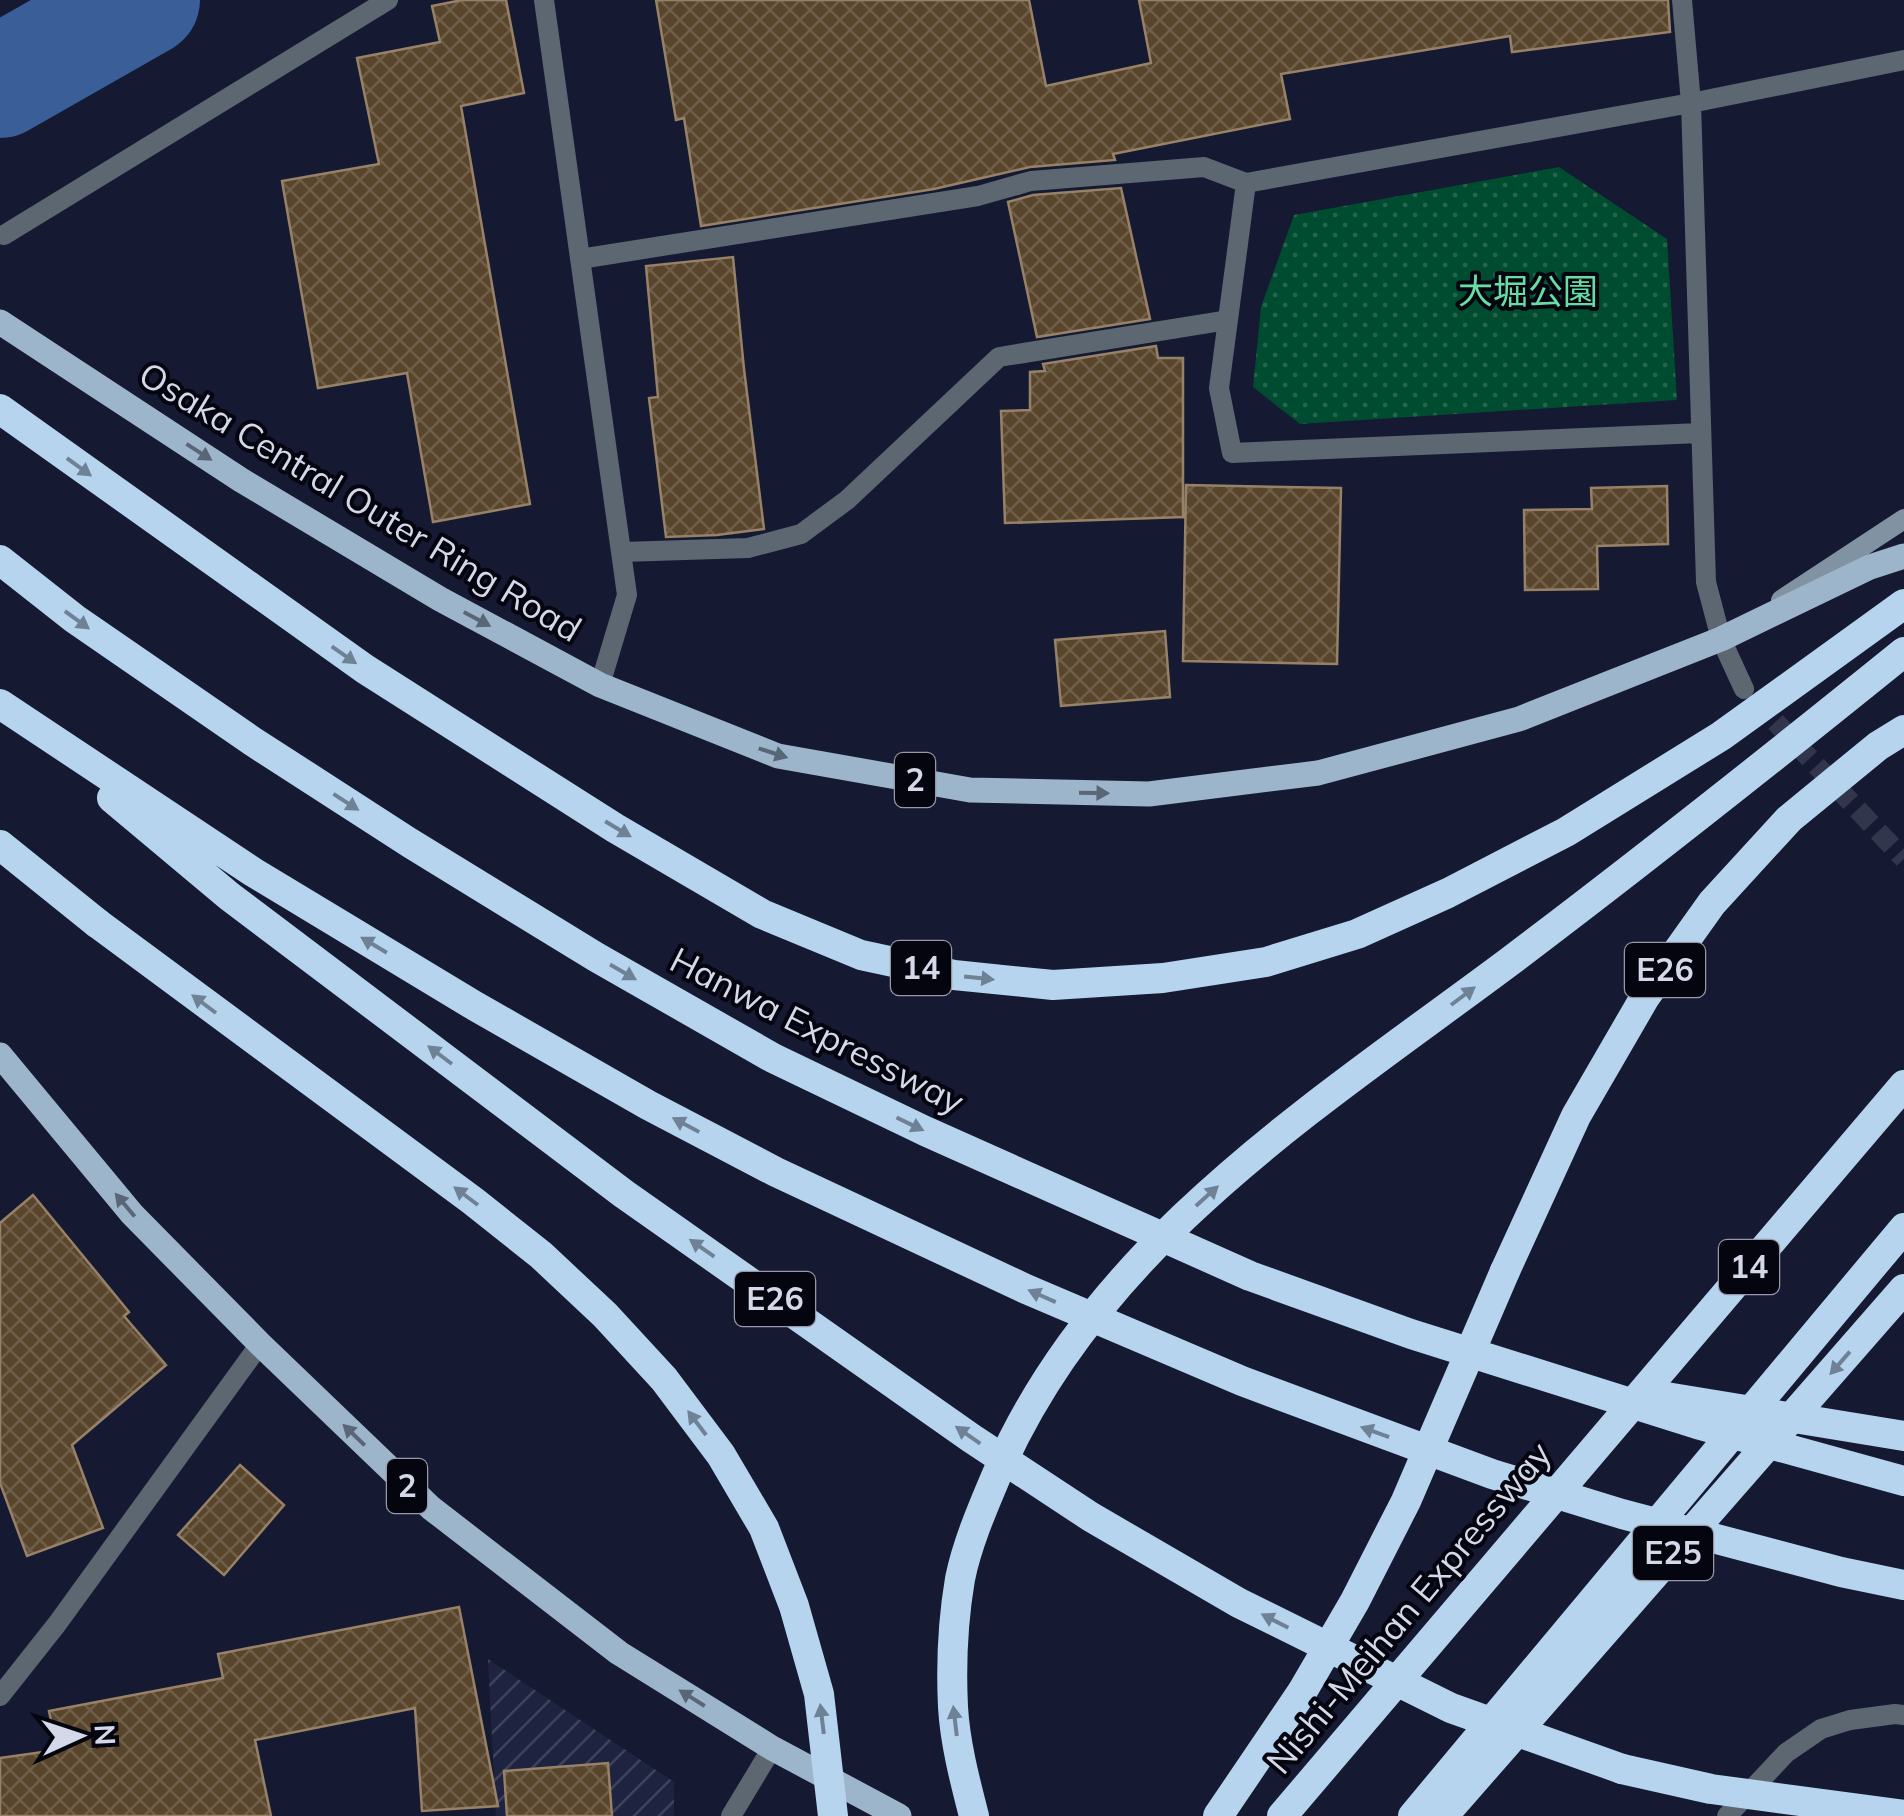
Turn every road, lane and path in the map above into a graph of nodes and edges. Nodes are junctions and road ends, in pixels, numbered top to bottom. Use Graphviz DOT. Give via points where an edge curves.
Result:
graph roads {
  1 [pos="388,0"];
  2 [pos="544,0"];
  3 [pos="1682,0"];
  4 [pos="1904,60"];
  5 [pos="1690,103"];
  6 [pos="1246,184"];
  7 [pos="4,236"];
  8 [pos="580,259"];
  9 [pos="1228,320"];
  10 [pos="0,322"];
  11 [pos="0,409"];
  12 [pos="1700,433"];
  13 [pos="1904,519"];
  14 [pos="622,552"];
  15 [pos="1904,556"];
  16 [pos="0,560"];
  17 [pos="1904,604"];
  18 [pos="1721,639"];
  19 [pos="1904,652"];
  20 [pos="600,684"];
  21 [pos="1744,689"];
  22 [pos="2,705"];
  23 [pos="1904,730"];
  24 [pos="0,845"];
  25 [pos="0,1055"];
  26 [pos="1904,1085"];
  27 [pos="1904,1228"];
  28 [pos="1904,1289"];
  29 [pos="260,1344"];
  30 [pos="1558,1380"];
  31 [pos="1904,1436"];
  32 [pos="1904,1481"];
  33 [pos="1904,1585"];
  34 [pos="0,1696"];
  35 [pos="1904,1715"];
  36 [pos="772,1748"];
  37 [pos="1904,1815"];
  38 [pos="731,1816"];
  39 [pos="833,1816"];
  40 [pos="899,1816"];
  41 [pos="974,1816"];
  42 [pos="1218,1816"];
  43 [pos="1282,1816"];
  44 [pos="1412,1816"];
  45 [pos="1443,1816"];
  46 [pos="1727,1816"];
  1 -- 7 [label="street"];
  2 -- 8 [label="street"];
  3 -- 5 [label="street"];
  4 -- 5 [label="street"];
  5 -- 6 [label="street"];
  5 -- 12 [label="street"];
  6 -- 8 [label="street" via="1204,166 1031,181 978,196"];
  6 -- 9 [label="street"];
  8 -- 14 [label="street"];
  9 -- 12 [label="street" via="1219,388 1232,453"];
  9 -- 14 [label="street" via="1000,357 801,534 748,548"];
  10 -- 20 [label="main road, Osaka Central Outer Ring Road / 2, one-way" via="240,480"];
  11 -- 17 [label="highway, 14, one-way, bridge" via="365,669 615,828 762,914 861,955 954,976 1053,985 1163,978 1266,962 1357,934 1566,832 1720,736"];
  12 -- 18 [label="street" via="1706,582"];
  13 -- 18 [label="main road"];
  14 -- 20 [label="street" via="627,595"];
  15 -- 18 [label="main road, Osaka Central Outer Ring Road / 2"];
  16 -- 30 [label="highway, Hanwa Expressway, one-way" via="252,741 596,957 773,1058 1250,1276"];
  20 -- 18 [label="main road, Osaka Central Outer Ring Road / 2, one-way" via="778,756 970,790 1149,794 1318,774 1520,719"];
  18 -- 21 [label="street"];
  41 -- 19 [label="highway, one-way, bridge" via="953,1709 961,1578 1011,1441 1101,1302 1211,1191 1278,1136"];
  33 -- 22 [label="highway, E26, one-way" via="1492,1474 1242,1381 1026,1289 648,1105 253,872"];
  37 -- 22 [label="highway, E26, one-way, bridge" via="1711,1789 1622,1769 1436,1701 1239,1603 1090,1517 624,1194 229,896"];
  23 -- 42 [label="highway, E26, bridge" via="1789,819 1712,903 1645,997 1576,1116 1406,1502 1355,1601"];
  39 -- 24 [label="highway, one-way, bridge" via="819,1694 764,1528 722,1455 664,1379 528,1244"];
  29 -- 25 [label="main road, 2, one-way" via="132,1214"];
  26 -- 43 [label="highway, Nishi-Meihan Expressway / 14, bridge"];
  27 -- 44 [label="highway, E25, bridge"];
  28 -- 45 [label="highway, E25, one-way, bridge"];
  29 -- 34 [label="street"];
  36 -- 29 [label="main road, 2, one-way" via="619,1653 431,1508"];
  30 -- 31 [label="highway"];
  30 -- 32 [label="highway, Hanwa Expressway"];
  35 -- 46 [label="street" via="1821,1728 1786,1753"];
  36 -- 38 [label="street"];
  36 -- 40 [label="main road, 2"];
}
